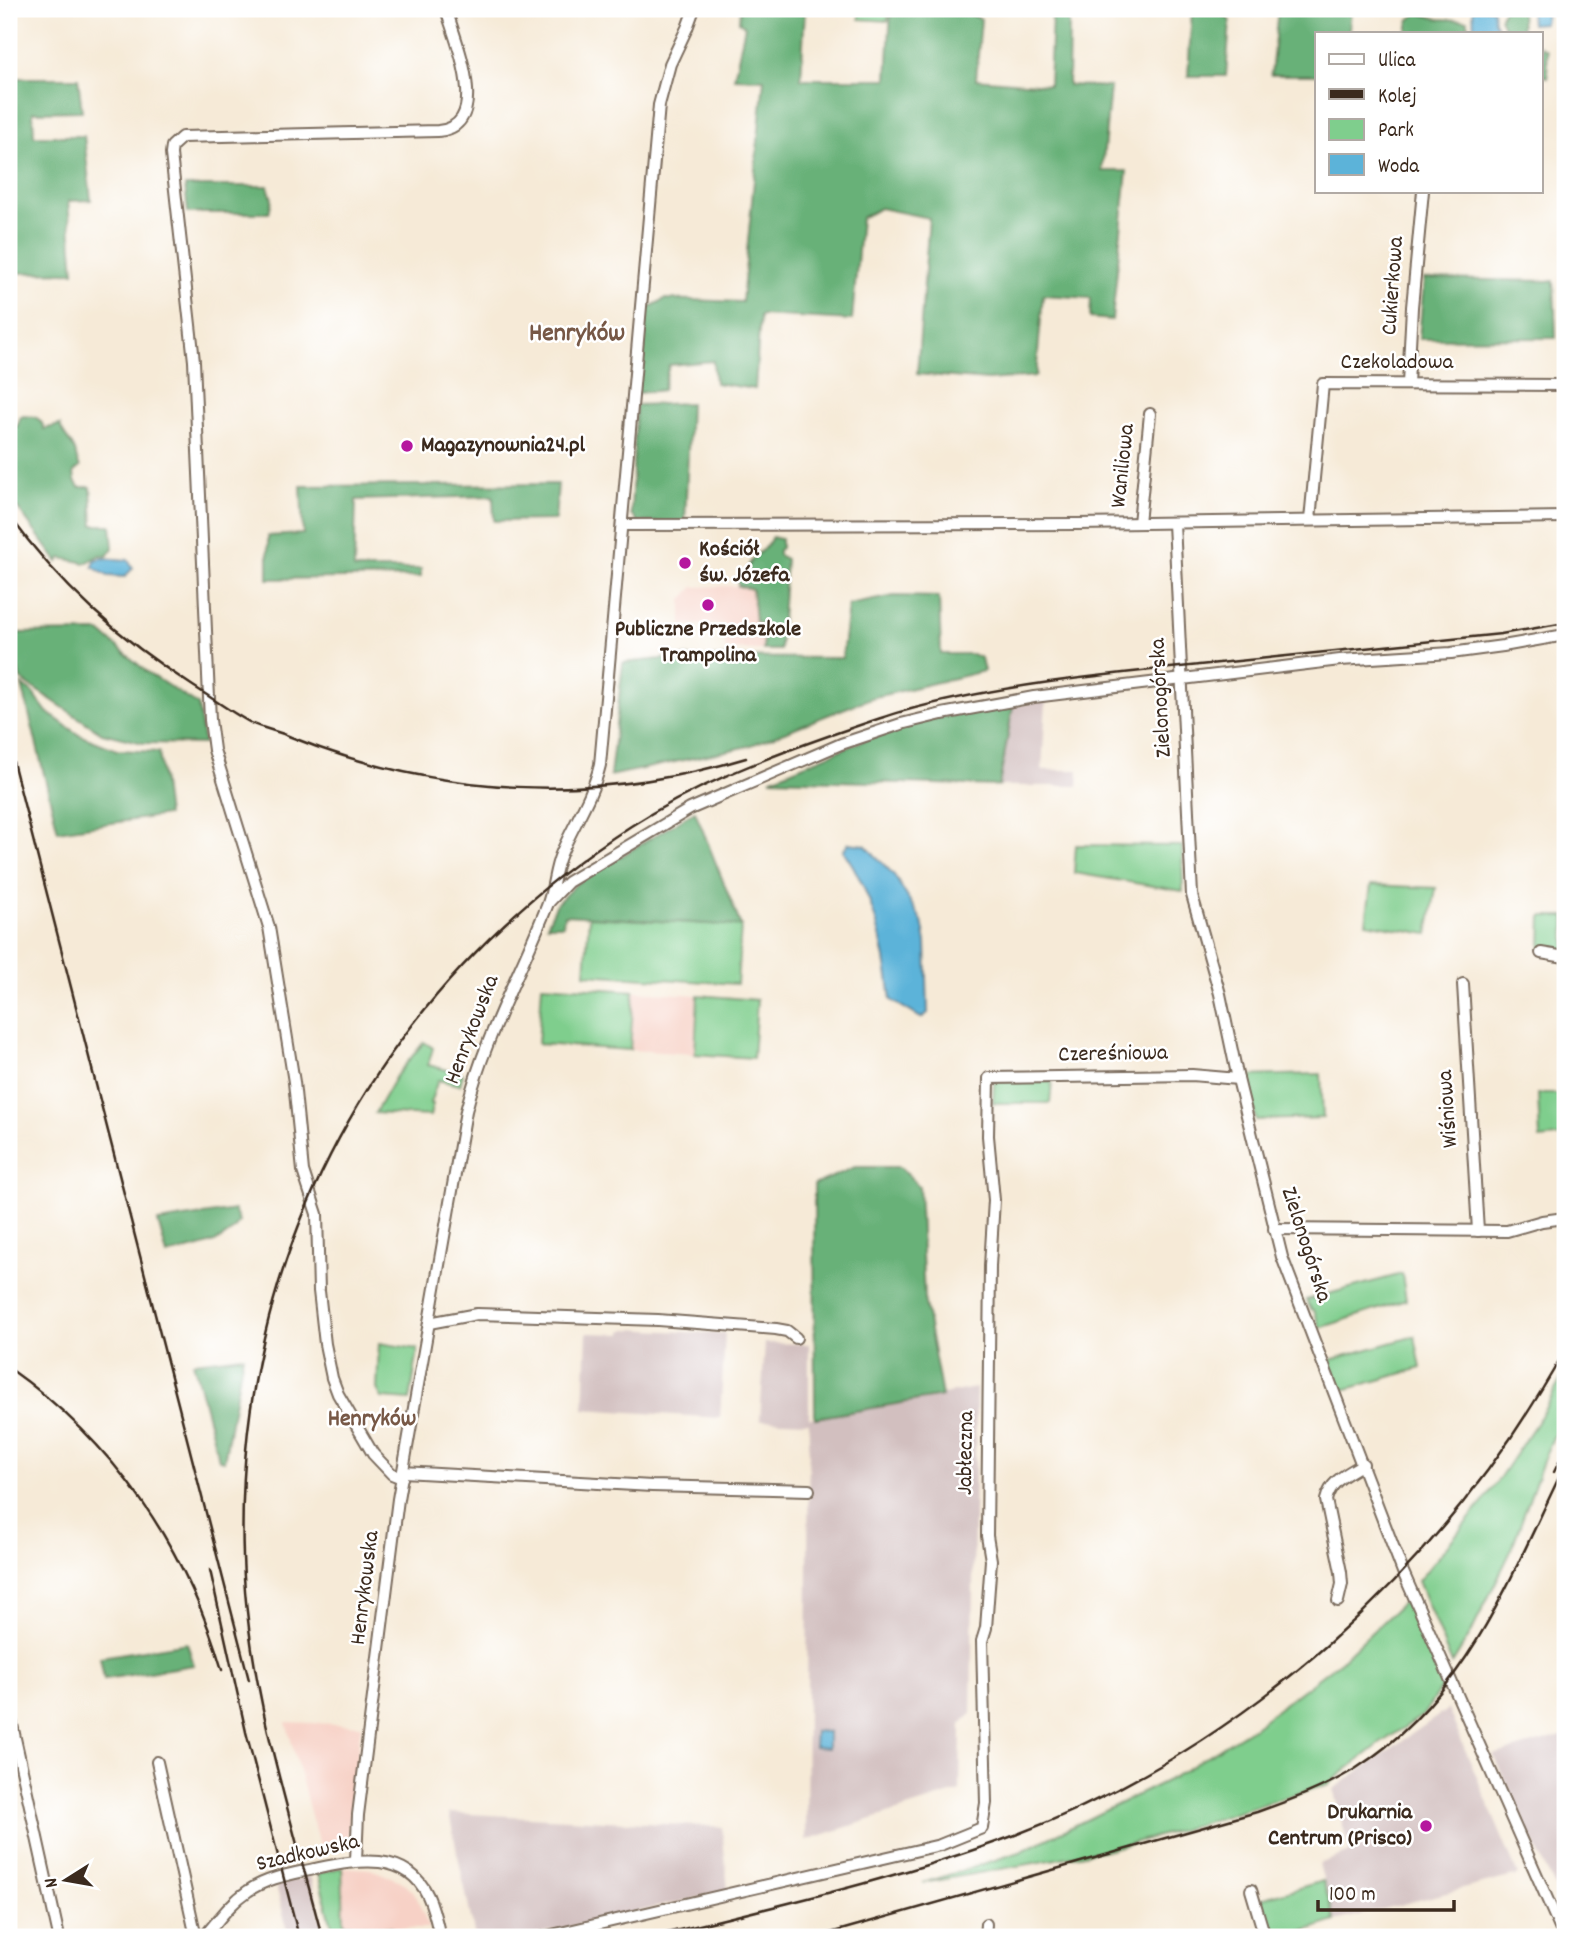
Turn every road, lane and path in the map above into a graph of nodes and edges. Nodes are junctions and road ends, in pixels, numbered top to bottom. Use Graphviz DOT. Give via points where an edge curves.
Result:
graph roads {
  1 [pos="446,9"];
  2 [pos="694,9"];
  3 [pos="1423,192"];
  4 [pos="1408,384"];
  5 [pos="1565,385"];
  6 [pos="1150,414"];
  7 [pos="1565,517"];
  8 [pos="1310,520"];
  9 [pos="1139,523"];
  10 [pos="1174,523"];
  11 [pos="621,525"];
  12 [pos="1565,635"];
  13 [pos="1183,679"];
  14 [pos="549,903"];
  15 [pos="1541,953"];
  16 [pos="1565,957"];
  17 [pos="1463,984"];
  18 [pos="989,1078"];
  19 [pos="1238,1079"];
  20 [pos="1565,1217"];
  21 [pos="1274,1229"];
  22 [pos="1478,1231"];
  23 [pos="429,1323"];
  24 [pos="796,1338"];
  25 [pos="1363,1464"];
  26 [pos="403,1475"];
  27 [pos="809,1490"];
  28 [pos="1338,1601"];
  29 [pos="9,1711"];
  30 [pos="157,1762"];
  31 [pos="356,1860"];
  32 [pos="1251,1890"];
  33 [pos="986,1924"];
  34 [pos="59,1937"];
  35 [pos="196,1937"];
  36 [pos="204,1937"];
  37 [pos="440,1937"];
  38 [pos="543,1937"];
  39 [pos="985,1937"];
  40 [pos="1265,1937"];
  41 [pos="1564,1937"];
  1 -- 26 [label="street" via="468,99 456,127 182,137 172,146 171,154 194,361 214,750 269,927 303,1171 317,1214 319,1291 332,1378 373,1454 391,1474"];
  2 -- 11 [label="street, Henrykowska" via="670,64 659,105"];
  3 -- 4 [label="street, Cukierkowa"];
  4 -- 5 [label="street, Czekoladowa"];
  4 -- 8 [label="street, Czekoladowa" via="1323,384"];
  6 -- 9 [label="street, Waniliowa"];
  7 -- 8 [label="street"];
  8 -- 10 [label="street"];
  9 -- 10 [label="street"];
  9 -- 11 [label="street"];
  10 -- 13 [label="street, Zielonogórska"];
  11 -- 14 [label="street, Henrykowska" via="600,765 590,797 559,859"];
  12 -- 13 [label="street" via="1451,653 1340,660"];
  13 -- 14 [label="street" via="942,713 841,744 690,809 568,882"];
  13 -- 19 [label="street, Zielonogórska" via="1192,895"];
  14 -- 23 [label="street, Henrykowska" via="475,1075"];
  15 -- 16 [label="street"];
  17 -- 22 [label="street, Wiśniowa"];
  18 -- 19 [label="street, Czereśniowa" via="1192,1074"];
  18 -- 38 [label="street, Jabłeczna" via="994,1224 987,1536 991,1560 982,1641 982,1828 940,1844"];
  19 -- 21 [label="street, Zielonogórska"];
  20 -- 22 [label="street" via="1507,1231"];
  21 -- 22 [label="street"];
  21 -- 25 [label="street, Zielonogórska"];
  23 -- 24 [label="street" via="477,1314 658,1320 776,1329"];
  23 -- 26 [label="street, Henrykowska"];
  25 -- 28 [label="street" via="1338,1480 1326,1500 1341,1572"];
  25 -- 41 [label="street, Zielonogórska" via="1403,1572"];
  26 -- 27 [label="street"];
  26 -- 31 [label="street, Henrykowska"];
  29 -- 34 [label="street"];
  30 -- 35 [label="street"];
  31 -- 36 [label="street, Szadkowska" via="257,1885 232,1904"];
  31 -- 37 [label="street, Szadkowska" via="386,1863 415,1878 429,1898"];
  32 -- 40 [label="street"];
  33 -- 39 [label="street"];
}
